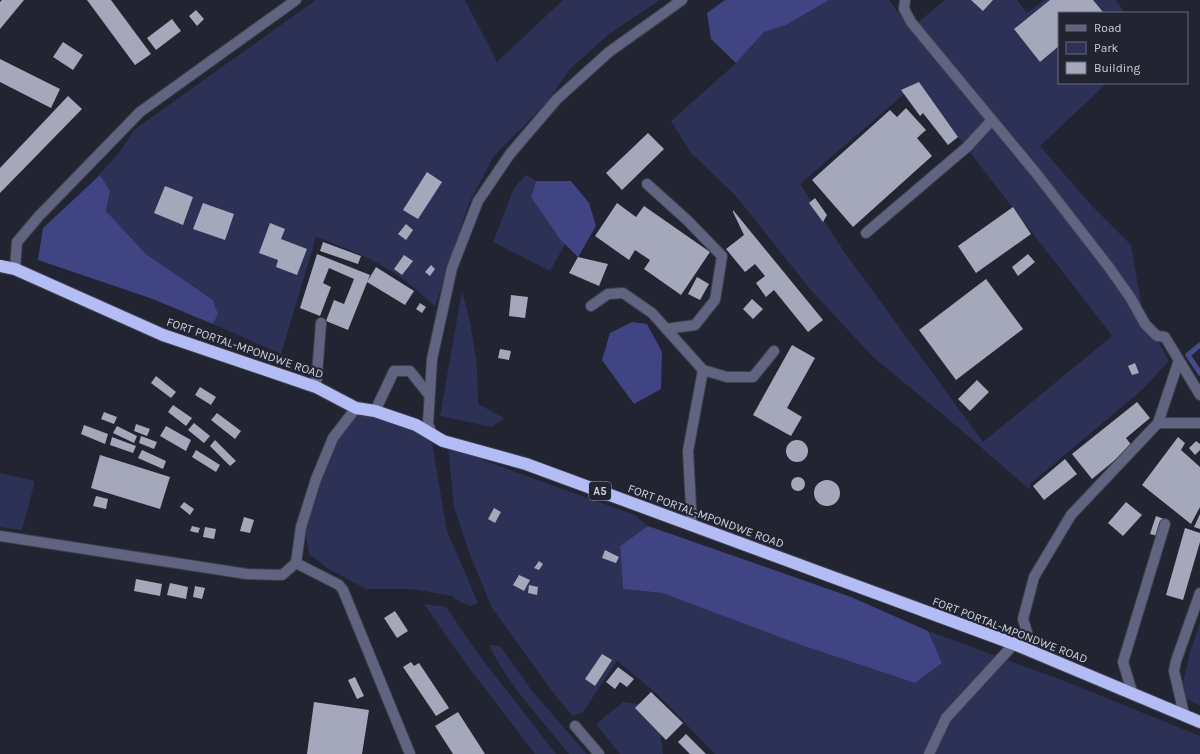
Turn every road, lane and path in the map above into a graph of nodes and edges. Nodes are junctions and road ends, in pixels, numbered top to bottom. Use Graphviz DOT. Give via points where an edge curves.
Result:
graph roads {
  1 [pos="296,0"];
  2 [pos="682,0"];
  3 [pos="905,0"];
  4 [pos="992,120"];
  5 [pos="647,184"];
  6 [pos="866,233"];
  7 [pos="0,266"];
  8 [pos="15,269"];
  9 [pos="591,306"];
  10 [pos="321,323"];
  11 [pos="666,329"];
  12 [pos="774,351"];
  13 [pos="1179,360"];
  14 [pos="703,370"];
  15 [pos="316,387"];
  16 [pos="429,395"];
  17 [pos="1200,395"];
  18 [pos="356,408"];
  19 [pos="375,411"];
  20 [pos="1158,423"];
  21 [pos="1200,423"];
  22 [pos="433,436"];
  23 [pos="1165,524"];
  24 [pos="692,525"];
  25 [pos="0,536"];
  26 [pos="296,563"];
  27 [pos="1200,592"];
  28 [pos="1014,644"];
  29 [pos="1033,652"];
  30 [pos="1133,695"];
  31 [pos="1184,714"];
  32 [pos="1200,722"];
  33 [pos="575,726"];
  34 [pos="404,742"];
  35 [pos="404,754"];
  36 [pos="410,754"];
  37 [pos="599,754"];
  38 [pos="929,754"];
  1 -- 8 [label="street" via="140,112 17,242"];
  2 -- 16 [label="street" via="610,52 557,99 510,154 478,201 452,268 432,358"];
  3 -- 4 [label="street" via="904,9 911,22"];
  4 -- 6 [label="street" via="967,147"];
  4 -- 13 [label="street" via="1108,266 1145,324 1157,336 1165,337"];
  5 -- 11 [label="street" via="722,256 715,300 694,325"];
  7 -- 8 [label="highway, FORT PORTAL-MPONDWE ROAD / A5"];
  8 -- 15 [label="highway, FORT PORTAL-MPONDWE ROAD / A5" via="162,335"];
  9 -- 11 [label="street" via="608,294 623,293 652,313"];
  10 -- 15 [label="street"];
  11 -- 14 [label="street"];
  12 -- 14 [label="street" via="753,377 727,377"];
  13 -- 17 [label="street"];
  13 -- 20 [label="street"];
  14 -- 24 [label="street" via="688,451"];
  15 -- 18 [label="highway, FORT PORTAL-MPONDWE ROAD / A5"];
  16 -- 19 [label="street" via="410,371 394,371"];
  16 -- 22 [label="street" via="428,424"];
  18 -- 19 [label="highway, FORT PORTAL-MPONDWE ROAD / A5"];
  18 -- 26 [label="street" via="333,438 316,479 301,527"];
  19 -- 22 [label="highway, FORT PORTAL-MPONDWE ROAD / A5" via="416,425"];
  20 -- 21 [label="street"];
  20 -- 29 [label="street" via="1071,515 1034,577 1023,619"];
  22 -- 24 [label="highway, FORT PORTAL-MPONDWE ROAD / A5" via="526,464"];
  23 -- 30 [label="street" via="1123,662"];
  24 -- 28 [label="highway, FORT PORTAL-MPONDWE ROAD / A5"];
  25 -- 26 [label="street" via="254,574 282,575"];
  26 -- 34 [label="street" via="339,585 343,590"];
  27 -- 31 [label="street" via="1174,671"];
  28 -- 29 [label="highway, FORT PORTAL-MPONDWE ROAD / A5"];
  28 -- 38 [label="street" via="946,718"];
  29 -- 30 [label="highway, FORT PORTAL-MPONDWE ROAD / A5"];
  30 -- 31 [label="highway, FORT PORTAL-MPONDWE ROAD / A5"];
  31 -- 32 [label="highway, FORT PORTAL-MPONDWE ROAD / A5"];
  33 -- 37 [label="street"];
  34 -- 35 [label="street"];
  34 -- 36 [label="street"];
}
